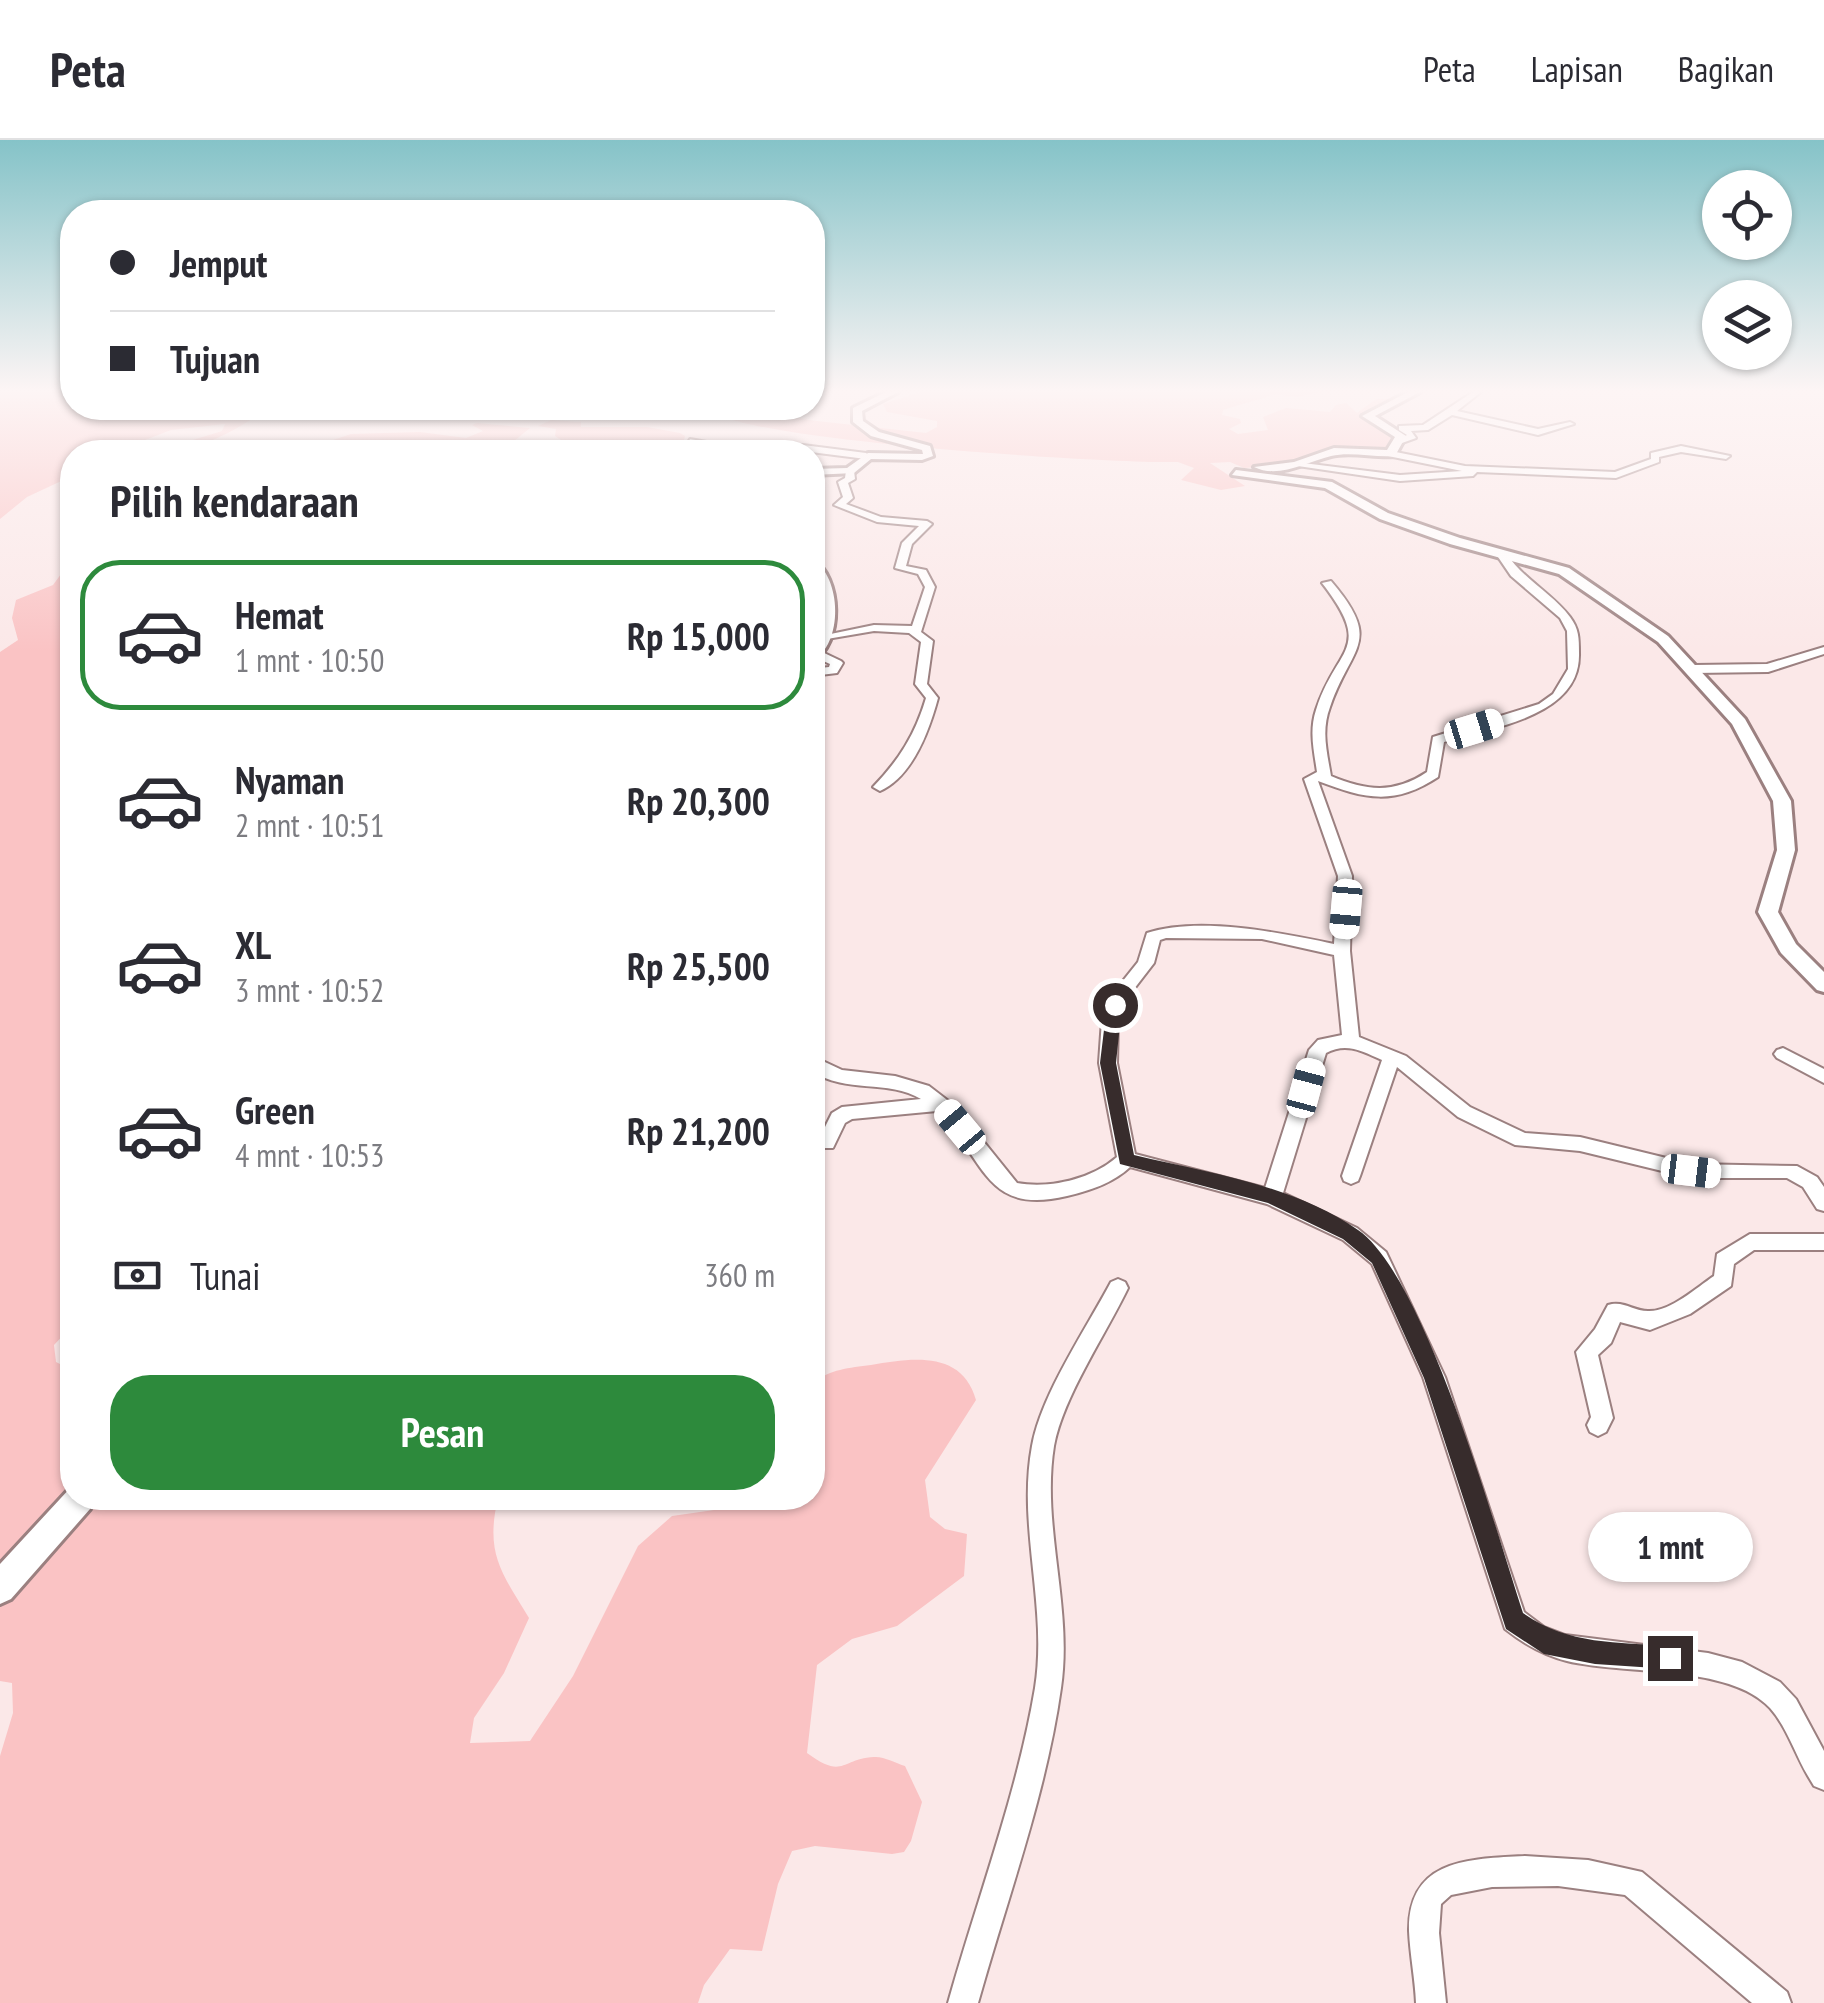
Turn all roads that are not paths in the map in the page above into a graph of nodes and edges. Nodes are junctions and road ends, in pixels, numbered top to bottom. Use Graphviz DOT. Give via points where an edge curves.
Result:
graph roads {
  1 [pos="847,479"];
  2 [pos="1277,479"];
  3 [pos="1501,554"];
  4 [pos="825,582"];
  5 [pos="1327,583"];
  6 [pos="916,630"];
  7 [pos="827,636"];
  8 [pos="825,639"];
  9 [pos="1824,650"];
  10 [pos="825,659"];
  11 [pos="1806,659"];
  12 [pos="1694,670"];
  13 [pos="1822,670"];
  14 [pos="825,671"];
  15 [pos="1325,778"];
  16 [pos="880,787"];
  17 [pos="1342,952"];
  18 [pos="1824,985"];
  19 [pos="1351,1040"];
  20 [pos="1783,1054"];
  21 [pos="1392,1056"];
  22 [pos="825,1070"];
  23 [pos="1824,1077"];
  24 [pos="940,1104"];
  25 [pos="826,1142"];
  26 [pos="1126,1160"];
  27 [pos="1351,1176"];
  28 [pos="1272,1196"];
  29 [pos="1824,1202"];
  30 [pos="1824,1242"];
  31 [pos="1118,1288"];
  32 [pos="1598,1425"];
  33 [pos="68,1510"];
  34 [pos="0,1588"];
  35 [pos="1824,1776"];
  36 [pos="962,2003"];
  37 [pos="1432,2003"];
  38 [pos="1776,2003"];
  1 -- 6 [label="street" via="848,498 840,505 880,520 927,524 906,543 900,568 922,572 930,587"];
  2 -- 3 [label="street" via="1328,485 1374,512"];
  3 -- 12 [label="street" via="1575,576 1663,639"];
  3 -- 15 [label="street" via="1573,631 1574,669 1558,696 1538,709 1438,740 1432,774 1388,796 1361,794"];
  4 -- 7 [label="street"];
  5 -- 15 [label="street" via="1348,604 1356,638 1318,731"];
  6 -- 7 [label="street"];
  6 -- 16 [label="street" via="927,641 921,684 932,698 897,774"];
  7 -- 8 [label="street"];
  9 -- 11 [label="street"];
  10 -- 14 [label="street" via="838,662"];
  11 -- 12 [label="street" via="1768,668"];
  11 -- 13 [label="street"];
  12 -- 18 [label="street" via="1739,722 1776,784 1786,816 1786,850 1768,912 1788,948"];
  15 -- 17 [label="street" via="1310,779 1342,861"];
  17 -- 19 [label="street"];
  17 -- 26 [label="street" via="1262,934 1153,937 1146,962 1110,1020 1108,1063"];
  19 -- 21 [label="street"];
  19 -- 28 [label="street" via="1318,1050"];
  20 -- 23 [label="street"];
  21 -- 27 [label="street"];
  21 -- 29 [label="street" via="1464,1112 1522,1140 1580,1144 1712,1174 1790,1171 1810,1182"];
  22 -- 24 [label="street" via="840,1080 919,1088"];
  24 -- 25 [label="street" via="848,1112"];
  24 -- 26 [label="street" via="995,1175 1021,1195 1050,1194"];
  26 -- 28 [label="street"];
  28 -- 35 [label="street" via="1350,1234 1378,1258 1434,1378 1507,1604 1522,1628 1544,1642 1670,1658 1751,1680 1773,1692"];
  30 -- 32 [label="street" via="1750,1242 1724,1260 1718,1288 1684,1308 1650,1321 1615,1311 1587,1352"];
  31 -- 36 [label="street" via="1043,1440 1040,1477 1054,1634 1049,1686"];
  33 -- 34 [label="street"];
  37 -- 38 [label="street" via="1429,1896 1440,1882 1458,1877 1530,1871 1614,1875 1632,1882"];
}
